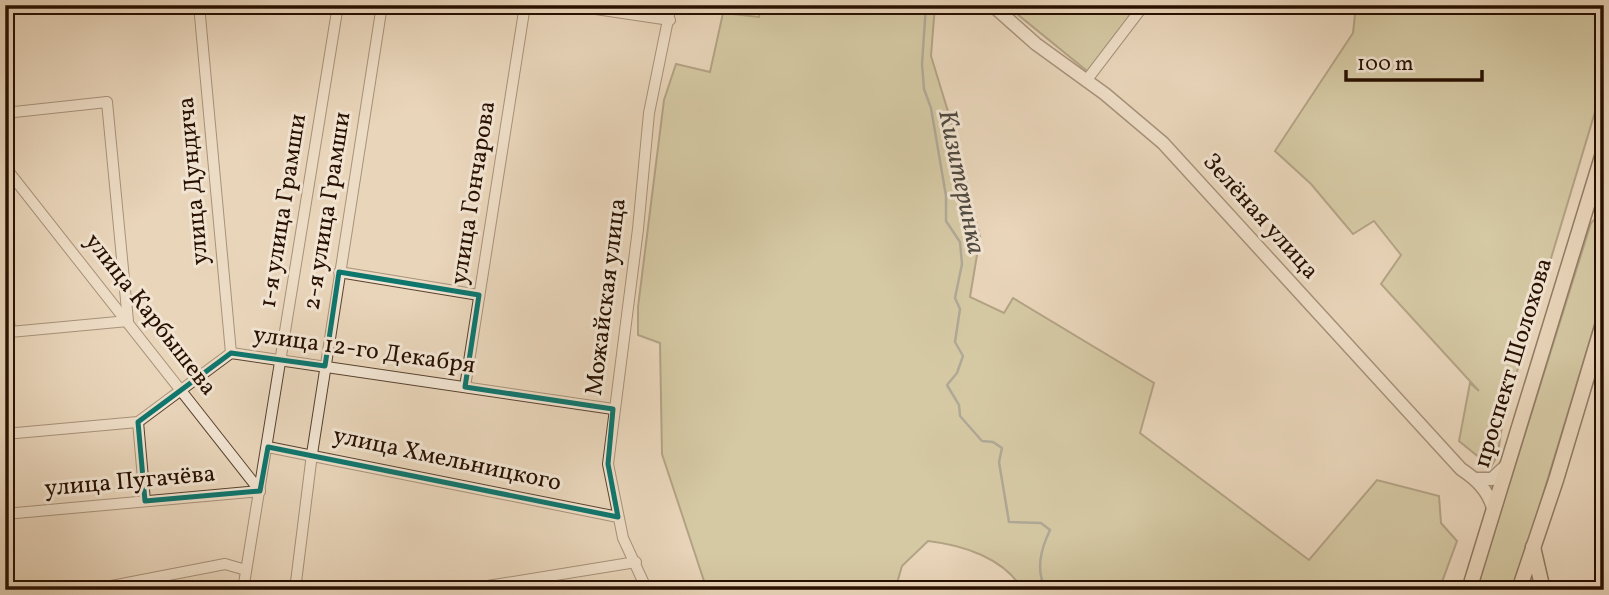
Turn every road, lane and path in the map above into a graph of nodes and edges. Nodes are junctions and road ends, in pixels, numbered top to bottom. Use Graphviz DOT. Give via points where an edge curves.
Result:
graph roads {
  1 [pos="54,5"];
  2 [pos="199,5"];
  3 [pos="338,5"];
  4 [pos="382,5"];
  5 [pos="525,5"];
  6 [pos="569,5"];
  7 [pos="671,5"];
  8 [pos="992,5"];
  9 [pos="1144,5"];
  10 [pos="5,10"];
  11 [pos="670,20"];
  12 [pos="1086,82"];
  13 [pos="5,113"];
  14 [pos="1604,150"];
  15 [pos="5,167"];
  16 [pos="1604,169"];
  17 [pos="1594,184"];
  18 [pos="340,272"];
  19 [pos="5,273"];
  20 [pos="479,295"];
  21 [pos="1604,320"];
  22 [pos="128,321"];
  23 [pos="230,353"];
  24 [pos="282,360"];
  25 [pos="325,366"];
  26 [pos="465,387"];
  27 [pos="183,390"];
  28 [pos="613,409"];
  29 [pos="138,422"];
  30 [pos="5,434"];
  31 [pos="268,447"];
  32 [pos="312,454"];
  33 [pos="1506,466"];
  34 [pos="1476,479"];
  35 [pos="260,491"];
  36 [pos="145,501"];
  37 [pos="1493,508"];
  38 [pos="5,514"];
  39 [pos="618,517"];
  40 [pos="1533,547"];
  41 [pos="636,562"];
  42 [pos="246,570"];
  43 [pos="91,590"];
  44 [pos="243,590"];
  45 [pos="295,590"];
  46 [pos="463,590"];
  47 [pos="646,590"];
  48 [pos="1467,590"];
  49 [pos="1519,590"];
  50 [pos="1543,590"];
  1 -- 10 [label="street"];
  2 -- 23 [label="street, улица Дундича"];
  3 -- 24 [label="street, 1-я улица Грамши"];
  4 -- 18 [label="street, 2-я улица Грамши"];
  5 -- 20 [label="street, улица Гончарова"];
  6 -- 11 [label="street"];
  7 -- 11 [label="street, Можайская улица"];
  8 -- 12 [label="street, Зелёная улица"];
  9 -- 12 [label="street"];
  11 -- 28 [label="street, Можайская улица" via="649,113 622,366"];
  12 -- 34 [label="street, Зелёная улица" via="1147,127 1177,157 1461,469"];
  13 -- 22 [label="street" via="107,102"];
  14 -- 17 [label="main road, проспект Шолохова"];
  15 -- 22 [label="street, улица Карбышева"];
  16 -- 17 [label="main road"];
  17 -- 33 [label="main road, проспект Шолохова"];
  18 -- 20 [label="street"];
  18 -- 25 [label="street, 2-я улица Грамши"];
  19 -- 22 [label="street" via="10,332"];
  20 -- 26 [label="street, улица Гончарова"];
  21 -- 40 [label="main road"];
  22 -- 27 [label="street, улица Карбышева"];
  23 -- 24 [label="street, улица 12-го Декабря"];
  23 -- 27 [label="street, улица 12-го Декабря"];
  24 -- 25 [label="street, улица 12-го Декабря"];
  24 -- 31 [label="street, 1-я улица Грамши"];
  25 -- 26 [label="street, улица 12-го Декабря"];
  25 -- 32 [label="street, 2-я улица Грамши"];
  26 -- 28 [label="street, улица 12-го Декабря"];
  27 -- 29 [label="street, улица 12-го Декабря"];
  27 -- 35 [label="street, улица Карбышева"];
  28 -- 39 [label="street, Можайская улица" via="609,477"];
  29 -- 30 [label="street"];
  29 -- 36 [label="street"];
  31 -- 32 [label="street, улица Хмельницкого"];
  31 -- 35 [label="street, 1-я улица Грамши"];
  32 -- 39 [label="street, улица Хмельницкого"];
  32 -- 45 [label="street, 2-я улица Грамши"];
  33 -- 34 [label="street" via="1492,479"];
  33 -- 37 [label="main road, проспект Шолохова"];
  34 -- 37 [label="street, Зелёная улица"];
  35 -- 36 [label="street, улица Пугачёва"];
  35 -- 42 [label="street, 1-я улица Грамши"];
  36 -- 38 [label="street, улица Пугачёва"];
  37 -- 48 [label="main road, проспект Шолохова"];
  39 -- 41 [label="street, Можайская улица"];
  40 -- 49 [label="main road"];
  40 -- 50 [label="main road"];
  41 -- 46 [label="street"];
  41 -- 47 [label="street, Можайская улица"];
  42 -- 43 [label="street" via="225,564"];
  42 -- 44 [label="street, 1-я улица Грамши"];
}
